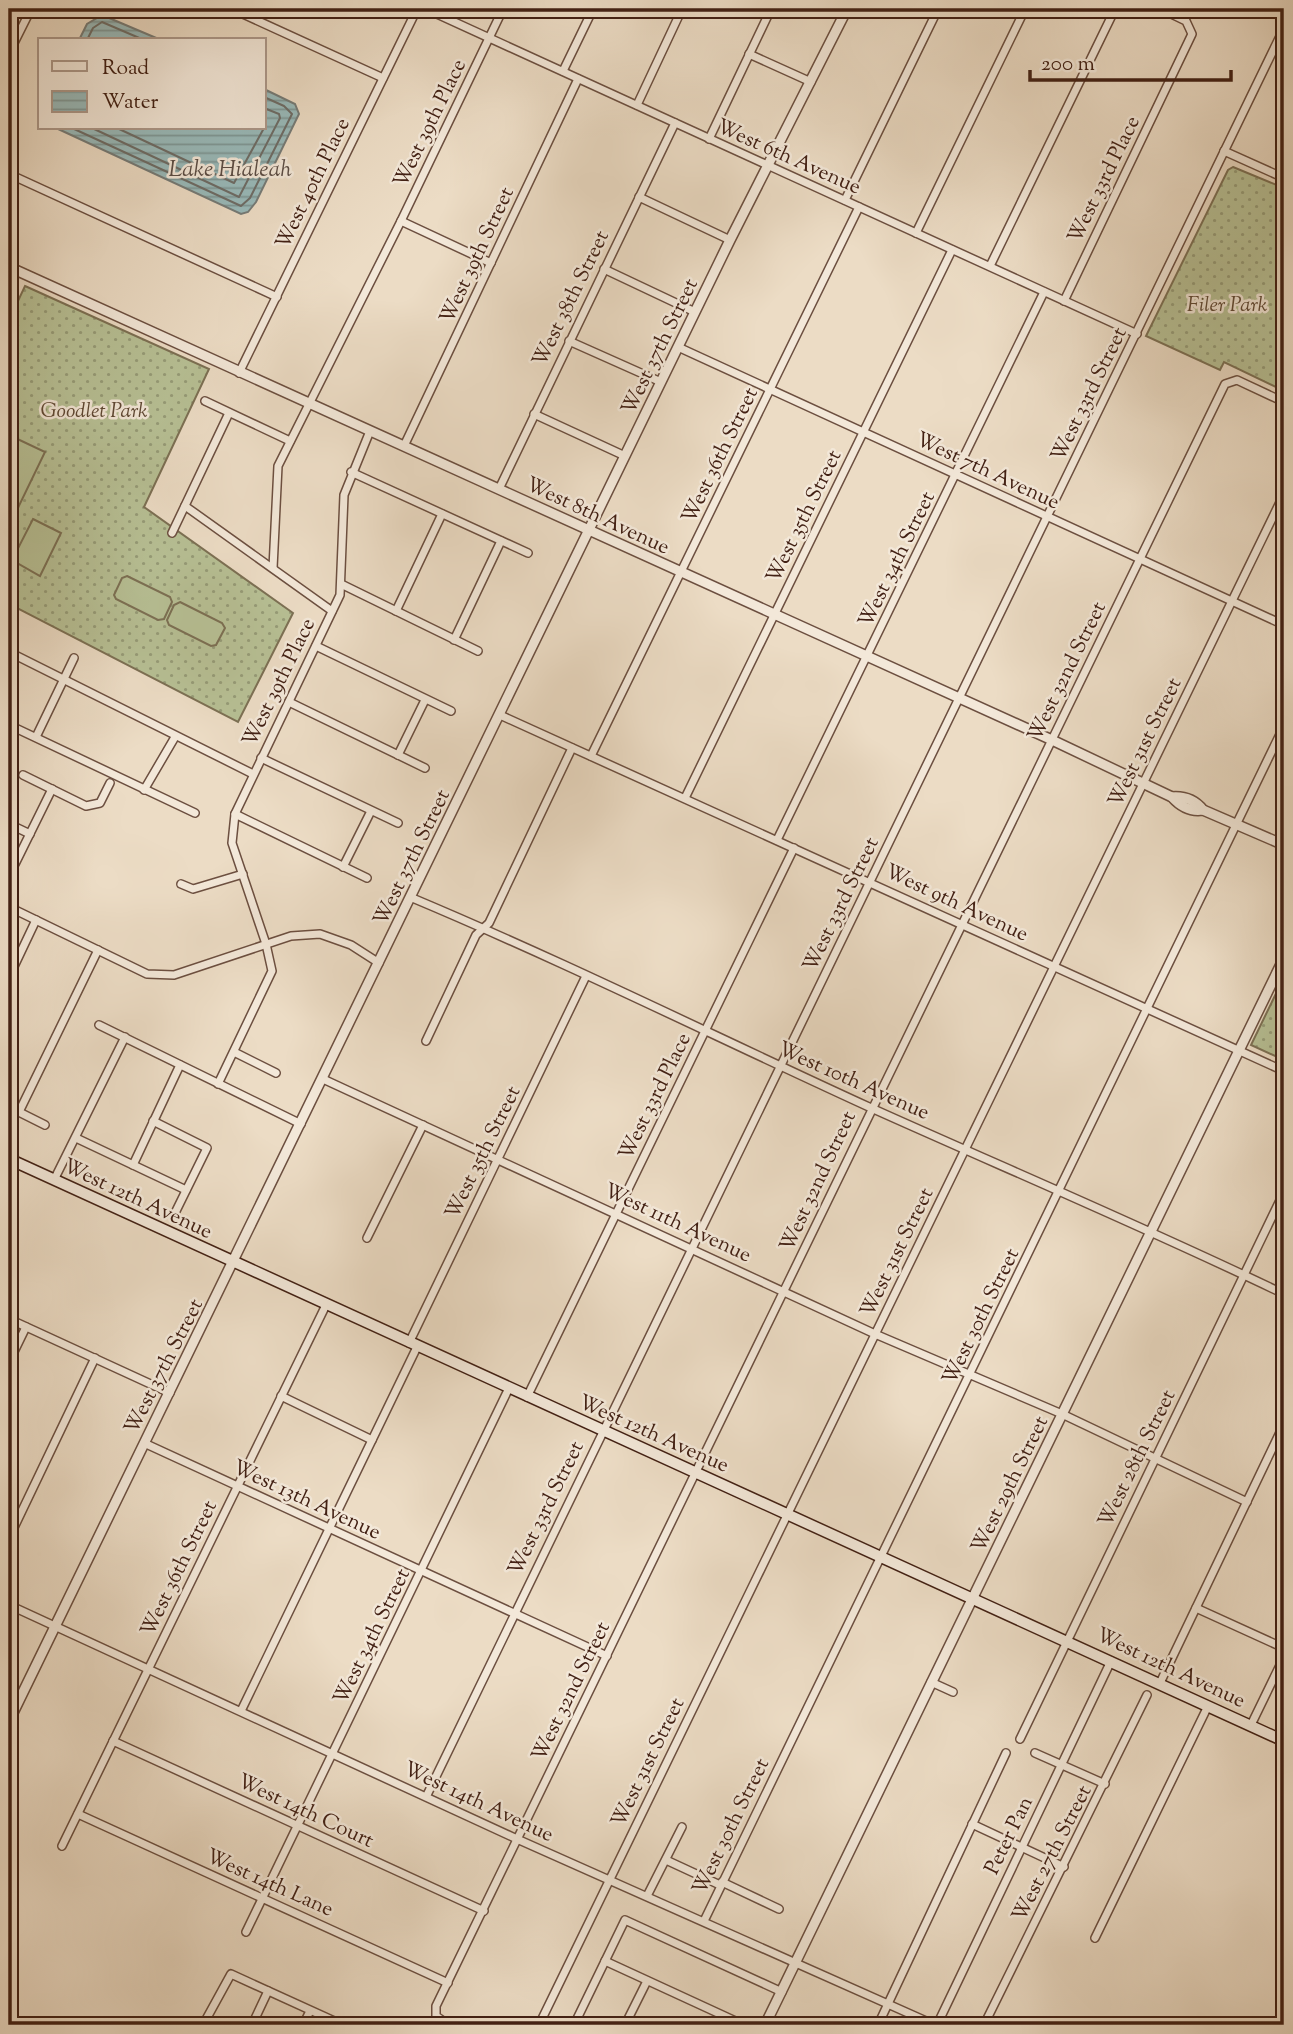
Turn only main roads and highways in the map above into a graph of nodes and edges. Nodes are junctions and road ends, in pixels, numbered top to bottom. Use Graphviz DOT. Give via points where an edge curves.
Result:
graph roads {
  1 [pos="9,1160"];
  2 [pos="1284,1741"];
  1 -- 2 [label="main road, West 12th Avenue"];
}
